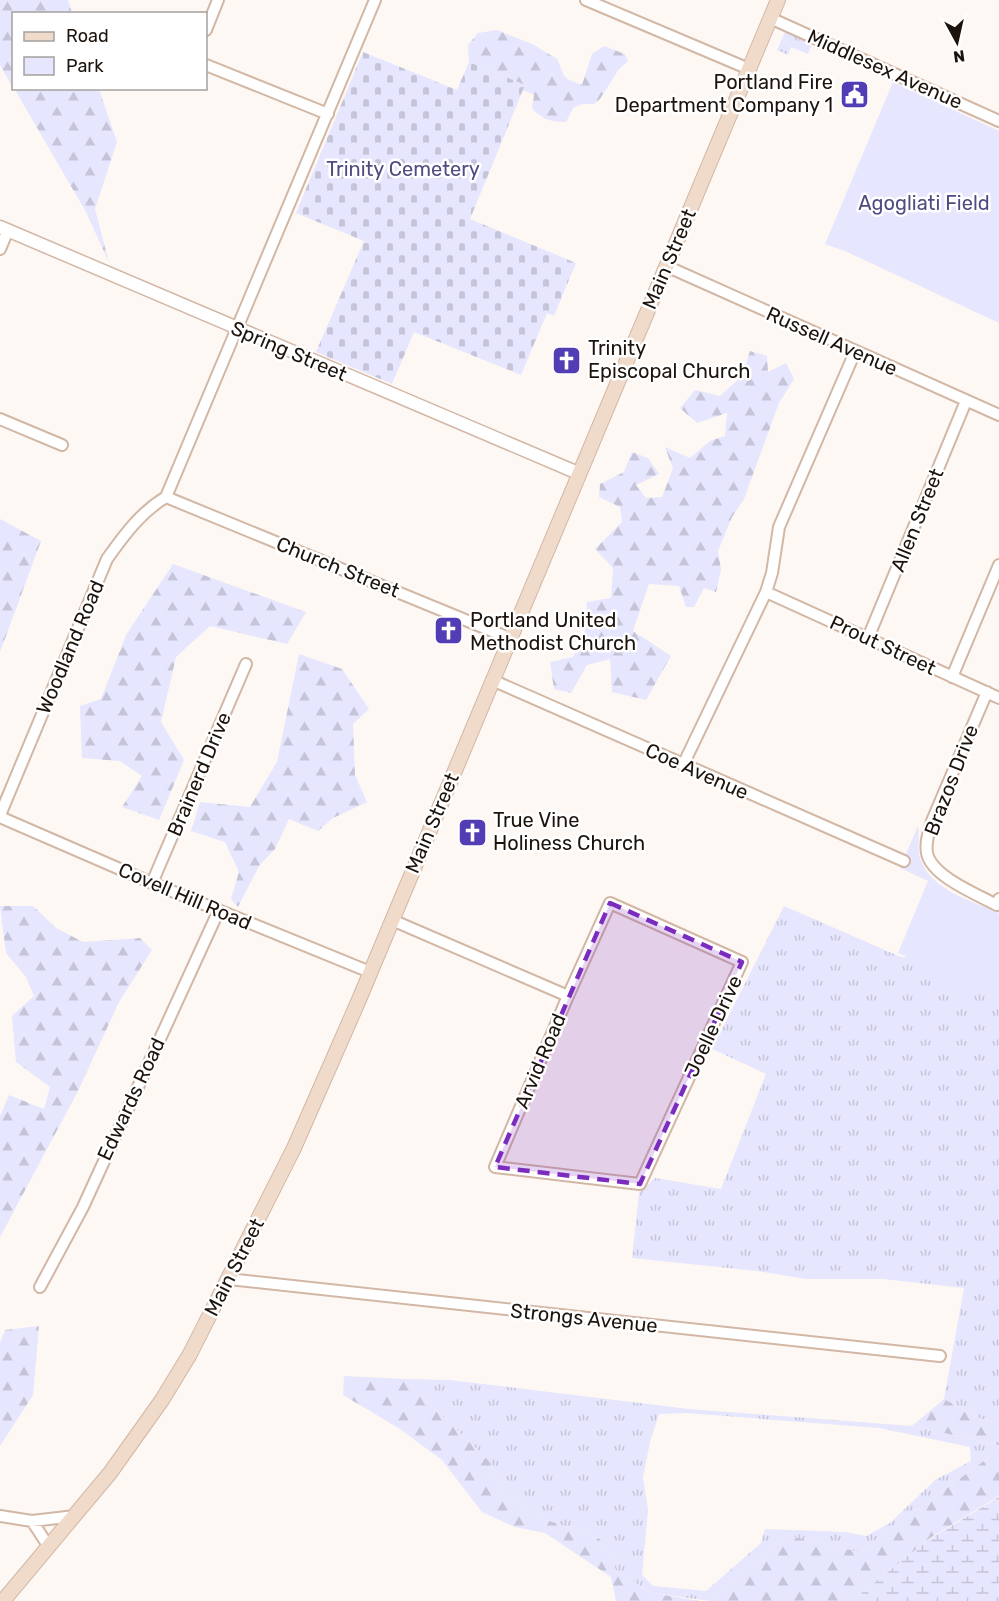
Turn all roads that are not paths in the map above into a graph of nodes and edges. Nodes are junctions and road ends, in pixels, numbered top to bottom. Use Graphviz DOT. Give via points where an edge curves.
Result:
graph roads {
  1 [pos="218,0"];
  2 [pos="375,0"];
  3 [pos="586,0"];
  4 [pos="778,0"];
  5 [pos="770,18"];
  6 [pos="207,28"];
  7 [pos="207,65"];
  8 [pos="749,69"];
  9 [pos="328,114"];
  10 [pos="999,121"];
  11 [pos="4,228"];
  12 [pos="0,249"];
  13 [pos="666,266"];
  14 [pos="238,329"];
  15 [pos="855,352"];
  16 [pos="966,402"];
  17 [pos="999,415"];
  18 [pos="0,419"];
  19 [pos="62,445"];
  20 [pos="579,473"];
  21 [pos="166,497"];
  22 [pos="999,566"];
  23 [pos="766,592"];
  24 [pos="509,638"];
  25 [pos="868,638"];
  26 [pos="246,664"];
  27 [pos="952,677"];
  28 [pos="492,680"];
  29 [pos="987,693"];
  30 [pos="999,698"];
  31 [pos="683,765"];
  32 [pos="0,816"];
  33 [pos="904,861"];
  34 [pos="153,883"];
  35 [pos="998,902"];
  36 [pos="219,910"];
  37 [pos="392,920"];
  38 [pos="370,972"];
  39 [pos="568,996"];
  40 [pos="640,1184"];
  41 [pos="229,1279"];
  42 [pos="40,1287"];
  43 [pos="940,1356"];
  44 [pos="0,1516"];
  45 [pos="75,1516"];
  46 [pos="32,1521"];
  47 [pos="49,1547"];
  48 [pos="3,1601"];
  1 -- 6 [label="street"];
  2 -- 9 [label="street"];
  3 -- 8 [label="street"];
  4 -- 5 [label="main road, Main Street"];
  5 -- 8 [label="main road, Main Street"];
  5 -- 10 [label="street, Middlesex Avenue"];
  7 -- 9 [label="street"];
  8 -- 13 [label="main road, Main Street"];
  9 -- 14 [label="street"];
  11 -- 12 [label="street"];
  11 -- 14 [label="street, Spring Street"];
  13 -- 15 [label="street, Russell Avenue"];
  13 -- 20 [label="main road, Main Street"];
  14 -- 20 [label="street, Spring Street"];
  14 -- 21 [label="street"];
  15 -- 16 [label="street, Russell Avenue"];
  15 -- 23 [label="street" via="779,527"];
  16 -- 17 [label="street, Russell Avenue"];
  16 -- 25 [label="street, Allen Street"];
  18 -- 19 [label="street"];
  20 -- 24 [label="main road, Main Street"];
  21 -- 24 [label="street, Church Street"];
  21 -- 32 [label="street, Woodland Road" via="143,514 107,559"];
  22 -- 27 [label="street"];
  23 -- 25 [label="street, Prout Street"];
  23 -- 31 [label="street"];
  24 -- 28 [label="main road, Main Street"];
  25 -- 27 [label="street, Prout Street"];
  26 -- 34 [label="street, Brainerd Drive"];
  27 -- 29 [label="street, Prout Street"];
  28 -- 31 [label="street, Coe Avenue"];
  28 -- 37 [label="main road, Main Street"];
  29 -- 30 [label="street, Prout Street"];
  29 -- 35 [label="street, Brazos Drive" via="932,821 927,855 950,880"];
  31 -- 33 [label="street, Coe Avenue"];
  32 -- 34 [label="street, Covell Hill Road"];
  34 -- 36 [label="street, Covell Hill Road"];
  36 -- 38 [label="street, Covell Hill Road"];
  36 -- 42 [label="street, Edwards Road" via="83,1207"];
  37 -- 38 [label="main road, Main Street"];
  37 -- 39 [label="street, Arvid Road"];
  38 -- 41 [label="main road, Main Street" via="294,1148"];
  39 -- 40 [label="street, Arvid Road" via="495,1167"];
  39 -- 40 [label="street, Joelle Drive" via="610,903 742,962"];
  41 -- 43 [label="street, Strongs Avenue"];
  41 -- 45 [label="main road, Main Street" via="162,1400"];
  44 -- 46 [label="street"];
  45 -- 46 [label="street"];
  45 -- 47 [label="main road, Main Street"];
  46 -- 47 [label="street"];
  47 -- 48 [label="main road, Main Street"];
}
